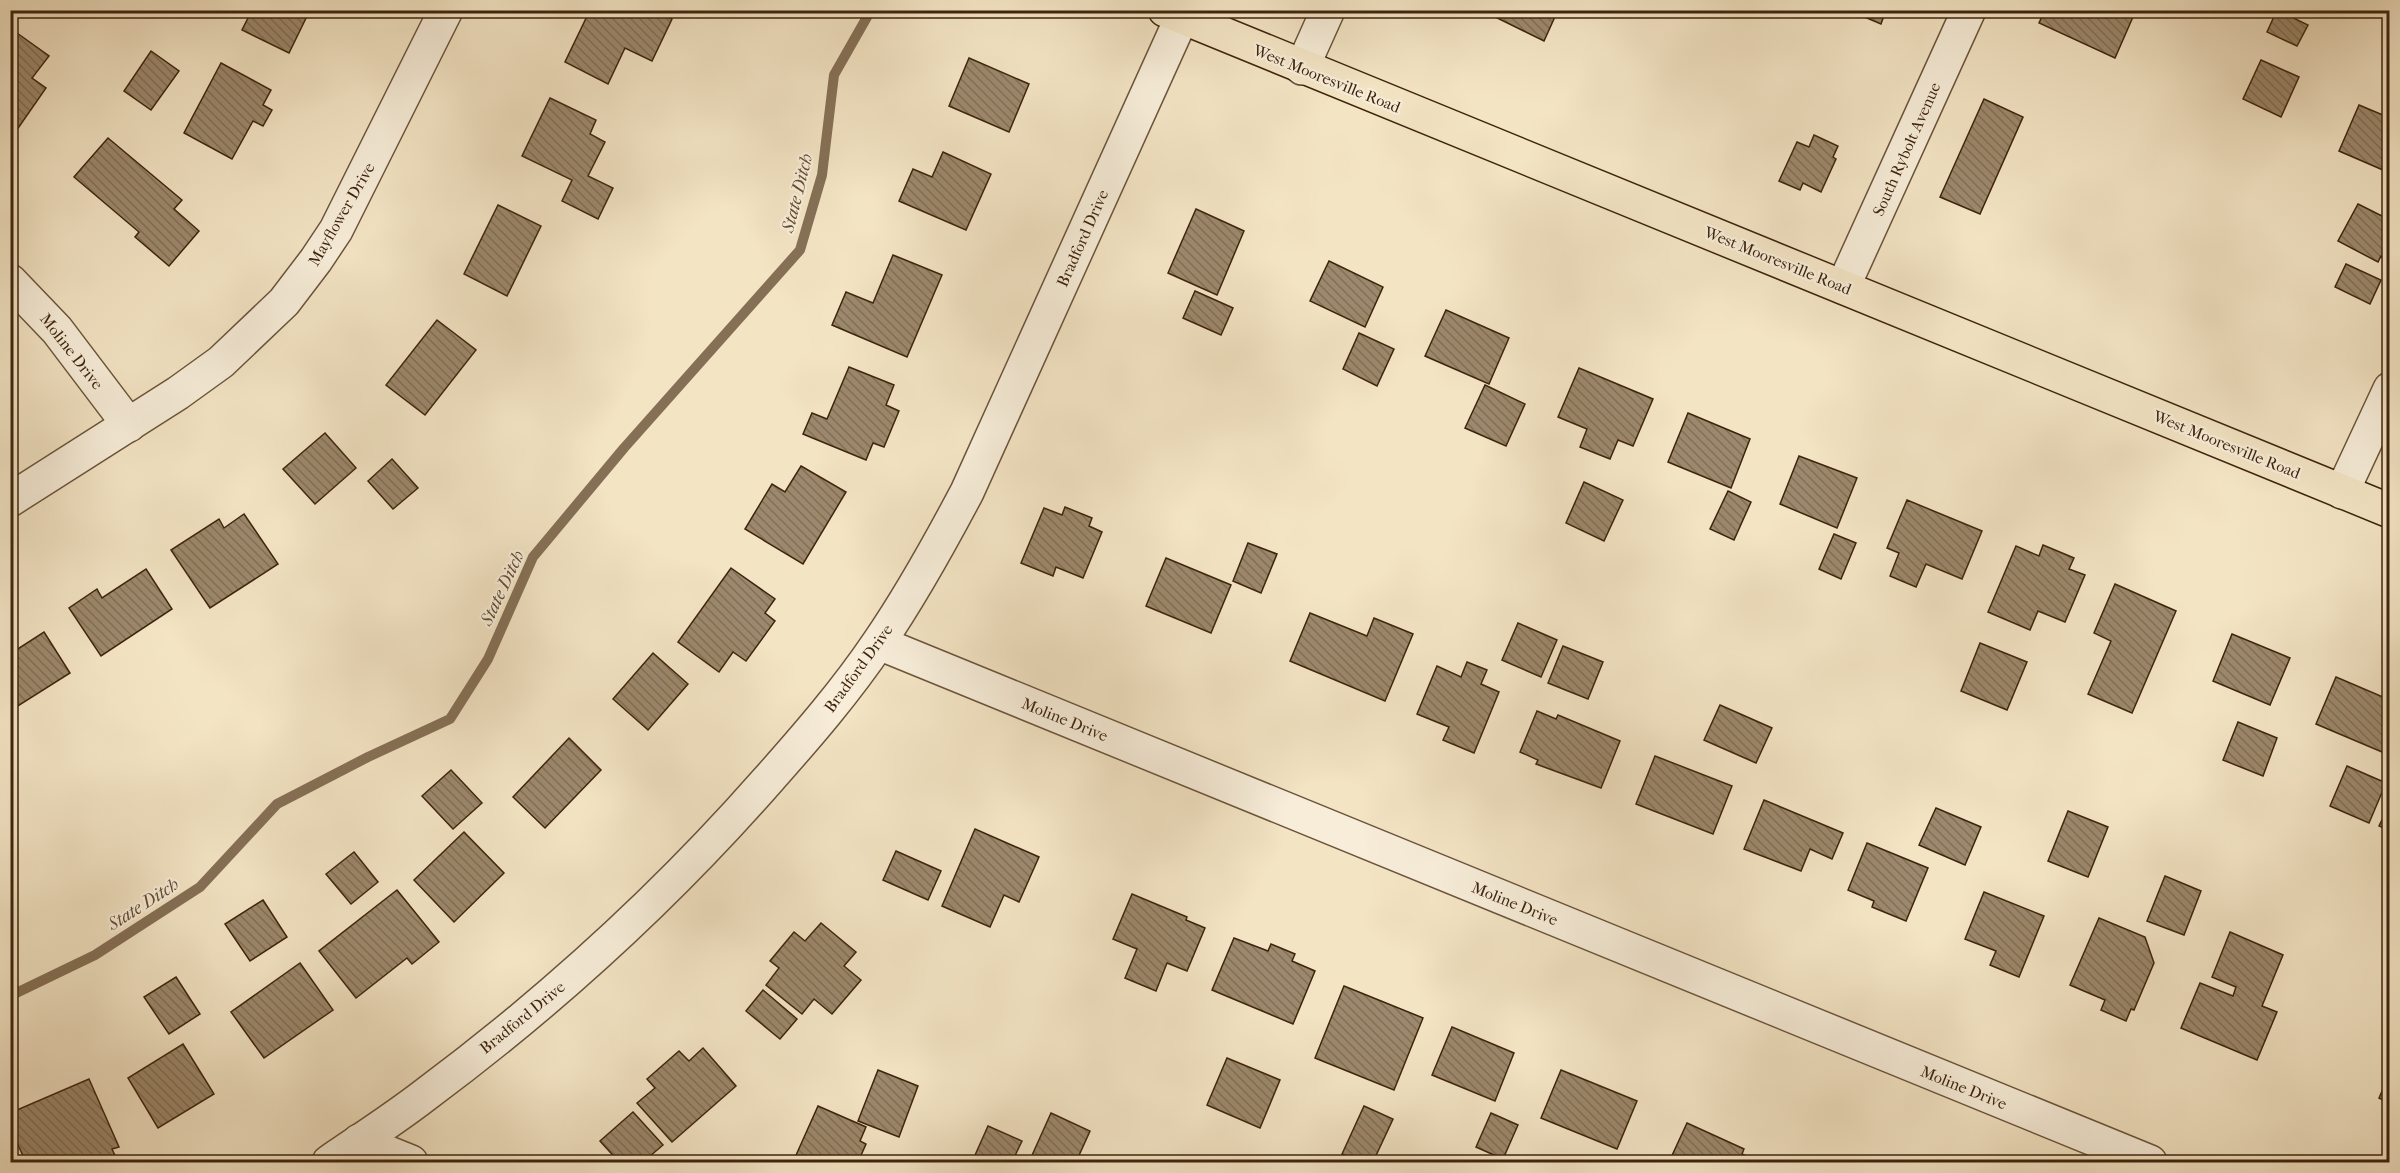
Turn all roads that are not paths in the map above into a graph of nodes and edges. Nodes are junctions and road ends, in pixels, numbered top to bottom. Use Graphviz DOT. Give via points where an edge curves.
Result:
graph roads {
  1 [pos="446,10"];
  2 [pos="1328,10"];
  3 [pos="1968,10"];
  4 [pos="1174,14"];
  5 [pos="1302,68"];
  6 [pos="10,281"];
  7 [pos="1843,287"];
  8 [pos="2390,388"];
  9 [pos="129,424"];
  10 [pos="2343,492"];
  11 [pos="10,500"];
  12 [pos="2390,511"];
  13 [pos="879,643"];
  14 [pos="359,1141"];
  15 [pos="329,1162"];
  16 [pos="411,1162"];
  17 [pos="2150,1162"];
  1 -- 9 [label="street, Mayflower Drive" via="353,198 297,286 273,315 221,363"];
  2 -- 5 [label="street"];
  3 -- 7 [label="street, South Rybolt Avenue"];
  4 -- 5 [label="main road, West Mooresville Road"];
  4 -- 13 [label="street, Bradford Drive" via="967,492 936,552"];
  5 -- 7 [label="main road, West Mooresville Road"];
  6 -- 9 [label="street, Moline Drive" via="57,330"];
  7 -- 10 [label="main road, West Mooresville Road"];
  8 -- 10 [label="street"];
  9 -- 11 [label="street, Mayflower Drive"];
  10 -- 12 [label="main road, West Mooresville Road"];
  13 -- 14 [label="street, Bradford Drive" via="815,727 749,801 607,945 506,1033"];
  13 -- 17 [label="street, Moline Drive"];
  14 -- 15 [label="street, Bradford Drive"];
  14 -- 16 [label="street"];
}
